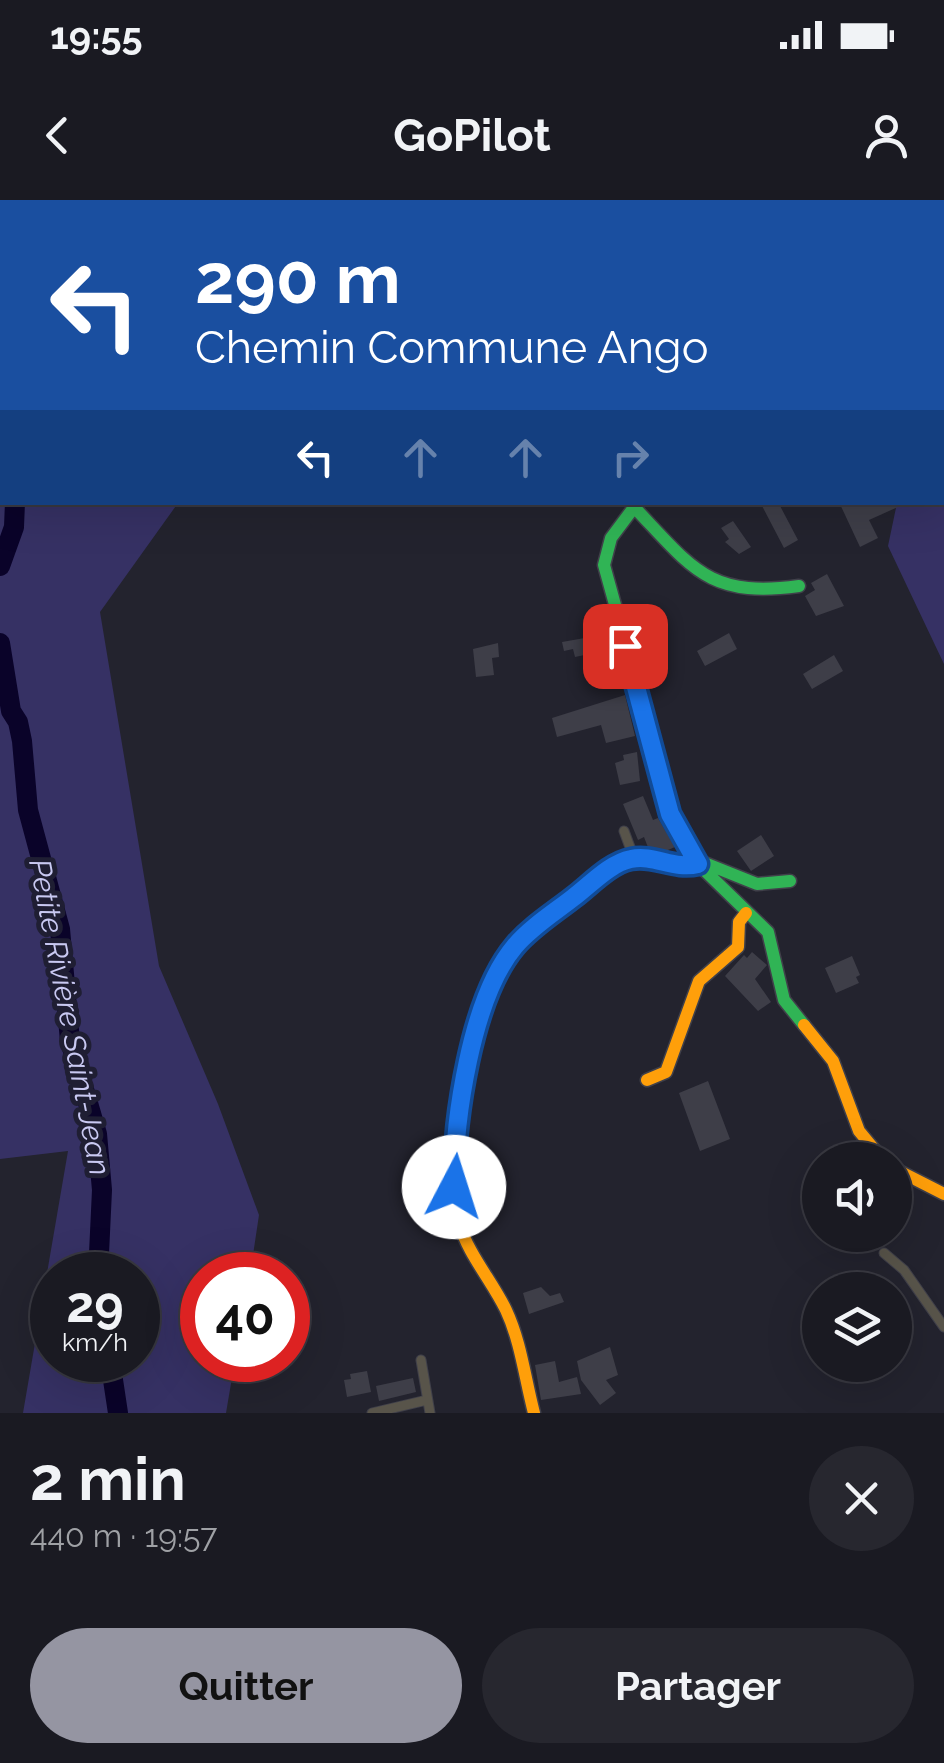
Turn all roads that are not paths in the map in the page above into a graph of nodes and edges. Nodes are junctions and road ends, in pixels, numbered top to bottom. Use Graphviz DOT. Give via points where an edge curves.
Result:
graph roads {
  1 [pos="637,505"];
  2 [pos="799,586"];
  3 [pos="624,831"];
  4 [pos="634,858"];
  5 [pos="698,864"];
  6 [pos="790,881"];
  7 [pos="746,913"];
  8 [pos="647,1080"];
  9 [pos="868,1142"];
  10 [pos="912,1178"];
  11 [pos="944,1194"];
  12 [pos="884,1253"];
  13 [pos="944,1327"];
  14 [pos="421,1360"];
  15 [pos="427,1400"];
  16 [pos="372,1413"];
  17 [pos="430,1413"];
  18 [pos="534,1413"];
  1 -- 2 [label="street" via="716,584 754,592"];
  1 -- 5 [label="street" via="607,542 606,578 670,814"];
  3 -- 4 [label="street"];
  4 -- 5 [label="street"];
  4 -- 18 [label="street" via="516,945 493,984 468,1071 454,1167 456,1207 468,1244 511,1321"];
  5 -- 6 [label="street" via="757,884"];
  5 -- 7 [label="street"];
  7 -- 8 [label="street" via="738,922 738,947 699,981 670,1075"];
  7 -- 9 [label="street" via="772,938 784,1000 832,1061"];
  10 -- 11 [label="street"];
  12 -- 13 [label="street"];
  14 -- 15 [label="street"];
  15 -- 16 [label="street"];
  15 -- 17 [label="street"];
}
